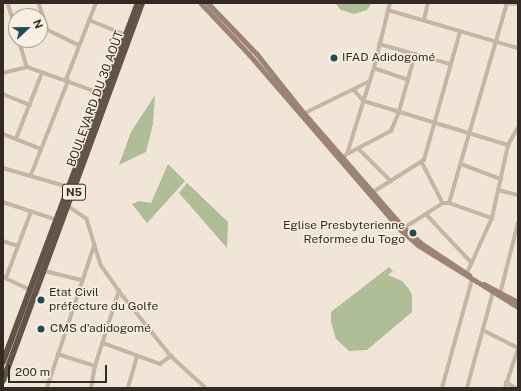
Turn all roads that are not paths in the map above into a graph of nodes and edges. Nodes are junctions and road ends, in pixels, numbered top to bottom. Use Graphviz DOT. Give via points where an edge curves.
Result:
graph roads {
  1 [pos="39,3"];
  2 [pos="96,3"];
  3 [pos="138,3"];
  4 [pos="142,3"];
  5 [pos="201,3"];
  6 [pos="208,3"];
  7 [pos="390,3"];
  8 [pos="428,3"];
  9 [pos="506,3"];
  10 [pos="518,4"];
  11 [pos="388,10"];
  12 [pos="89,20"];
  13 [pos="424,20"];
  14 [pos="460,32"];
  15 [pos="126,35"];
  16 [pos="497,41"];
  17 [pos="379,44"];
  18 [pos="80,45"];
  19 [pos="21,48"];
  20 [pos="518,48"];
  21 [pos="415,54"];
  22 [pos="450,64"];
  23 [pos="26,67"];
  24 [pos="374,68"];
  25 [pos="3,73"];
  26 [pos="42,73"];
  27 [pos="408,80"];
  28 [pos="67,81"];
  29 [pos="368,82"];
  30 [pos="354,90"];
  31 [pos="3,94"];
  32 [pos="103,94"];
  33 [pos="364,100"];
  34 [pos="30,105"];
  35 [pos="399,112"];
  36 [pos="302,114"];
  37 [pos="436,122"];
  38 [pos="518,128"];
  39 [pos="468,133"];
  40 [pos="3,134"];
  41 [pos="16,139"];
  42 [pos="508,145"];
  43 [pos="41,149"];
  44 [pos="360,150"];
  45 [pos="344,157"];
  46 [pos="422,162"];
  47 [pos="461,164"];
  48 [pos="3,168"];
  49 [pos="76,169"];
  50 [pos="82,172"];
  51 [pos="31,175"];
  52 [pos="501,179"];
  53 [pos="391,181"];
  54 [pos="70,187"];
  55 [pos="499,190"];
  56 [pos="373,192"];
  57 [pos="518,195"];
  58 [pos="3,202"];
  59 [pos="444,203"];
  60 [pos="449,203"];
  61 [pos="68,206"];
  62 [pos="31,212"];
  63 [pos="426,214"];
  64 [pos="492,218"];
  65 [pos="60,222"];
  66 [pos="518,223"];
  67 [pos="404,228"];
  68 [pos="3,240"];
  69 [pos="94,245"];
  70 [pos="18,246"];
  71 [pos="472,263"];
  72 [pos="42,270"];
  73 [pos="467,273"];
  74 [pos="4,278"];
  75 [pos="82,280"];
  76 [pos="472,280"];
  77 [pos="32,291"];
  78 [pos="119,291"];
  79 [pos="493,292"];
  80 [pos="500,294"];
  81 [pos="518,302"];
  82 [pos="518,307"];
  83 [pos="484,330"];
  84 [pos="103,342"];
  85 [pos="518,349"];
  86 [pos="58,354"];
  87 [pos="137,356"];
  88 [pos="171,356"];
  89 [pos="3,362"];
  90 [pos="95,366"];
  91 [pos="3,381"];
  92 [pos="506,382"];
  93 [pos="47,388"];
  94 [pos="91,388"];
  95 [pos="128,388"];
  96 [pos="206,388"];
  97 [pos="442,388"];
  98 [pos="467,388"];
  99 [pos="505,388"];
  100 [pos="516,388"];
  1 -- 18 [label="street" via="48,30"];
  2 -- 12 [label="street"];
  3 -- 15 [label="highway, BOULEVARD DU 30 AOÛT / N5"];
  4 -- 50 [label="highway, BOULEVARD DU 30 AOÛT / N5"];
  5 -- 36 [label="main road"];
  6 -- 36 [label="main road" via="257,54"];
  7 -- 11 [label="street"];
  8 -- 13 [label="street"];
  9 -- 10 [label="street"];
  9 -- 16 [label="street"];
  11 -- 13 [label="street"];
  11 -- 17 [label="street"];
  12 -- 15 [label="street"];
  12 -- 18 [label="street"];
  13 -- 14 [label="street"];
  14 -- 16 [label="street"];
  14 -- 22 [label="street"];
  15 -- 32 [label="highway, BOULEVARD DU 30 AOÛT / N5"];
  16 -- 20 [label="street"];
  16 -- 39 [label="street"];
  17 -- 21 [label="street"];
  17 -- 24 [label="street"];
  18 -- 28 [label="street"];
  19 -- 23 [label="street"];
  21 -- 22 [label="street"];
  21 -- 27 [label="street"];
  22 -- 37 [label="street"];
  23 -- 25 [label="street"];
  23 -- 26 [label="street"];
  24 -- 27 [label="street"];
  24 -- 29 [label="street"];
  26 -- 28 [label="street"];
  26 -- 34 [label="street"];
  27 -- 35 [label="street"];
  28 -- 32 [label="street"];
  28 -- 43 [label="street"];
  29 -- 30 [label="street"];
  29 -- 33 [label="street"];
  30 -- 33 [label="street"];
  30 -- 36 [label="street"];
  31 -- 34 [label="street"];
  32 -- 49 [label="highway, BOULEVARD DU 30 AOÛT / N5"];
  33 -- 35 [label="street"];
  33 -- 45 [label="street"];
  34 -- 41 [label="street"];
  35 -- 37 [label="street"];
  35 -- 44 [label="street" via="390,134"];
  36 -- 45 [label="main road"];
  37 -- 39 [label="street"];
  37 -- 46 [label="street"];
  38 -- 42 [label="street"];
  39 -- 42 [label="street"];
  39 -- 47 [label="street"];
  40 -- 41 [label="street"];
  41 -- 43 [label="street"];
  42 -- 52 [label="street"];
  43 -- 51 [label="street"];
  44 -- 45 [label="street"];
  44 -- 53 [label="street"];
  45 -- 56 [label="main road"];
  45 -- 76 [label="main road" via="406,235"];
  46 -- 53 [label="street"];
  46 -- 59 [label="street"];
  47 -- 52 [label="street"];
  47 -- 60 [label="street"];
  48 -- 51 [label="street"];
  49 -- 50 [label="highway"];
  49 -- 54 [label="highway, BOULEVARD DU 30 AOÛT / N5"];
  50 -- 61 [label="highway, BOULEVARD DU 30 AOÛT / N5"];
  51 -- 54 [label="street"];
  52 -- 55 [label="street"];
  53 -- 56 [label="street"];
  54 -- 65 [label="highway, BOULEVARD DU 30 AOÛT / N5"];
  55 -- 57 [label="street"];
  55 -- 64 [label="street"];
  56 -- 67 [label="main road"];
  58 -- 62 [label="street"];
  59 -- 60 [label="street"];
  59 -- 63 [label="street"];
  60 -- 64 [label="street"];
  61 -- 65 [label="highway, BOULEVARD DU 30 AOÛT / N5"];
  61 -- 69 [label="street" via="87,220"];
  62 -- 65 [label="street"];
  62 -- 70 [label="street"];
  63 -- 67 [label="street"];
  63 -- 71 [label="street"];
  64 -- 71 [label="street"];
  65 -- 72 [label="highway, BOULEVARD DU 30 AOÛT / N5"];
  66 -- 80 [label="street"];
  67 -- 73 [label="main road" via="421,243"];
  68 -- 70 [label="street"];
  69 -- 75 [label="street"];
  69 -- 78 [label="street" via="101,265"];
  70 -- 74 [label="street"];
  71 -- 73 [label="street"];
  72 -- 75 [label="street"];
  72 -- 77 [label="highway, BOULEVARD DU 30 AOÛT / N5"];
  72 -- 91 [label="highway, BOULEVARD DU 30 AOÛT / N5"];
  73 -- 80 [label="main road"];
  74 -- 77 [label="street"];
  75 -- 86 [label="street"];
  76 -- 79 [label="main road"];
  76 -- 97 [label="street"];
  77 -- 89 [label="highway, BOULEVARD DU 30 AOÛT / N5"];
  78 -- 84 [label="street"];
  78 -- 88 [label="street"];
  79 -- 80 [label="main road"];
  79 -- 83 [label="street"];
  80 -- 81 [label="main road"];
  80 -- 82 [label="main road"];
  83 -- 85 [label="street"];
  83 -- 98 [label="street"];
  84 -- 87 [label="street"];
  84 -- 90 [label="street"];
  85 -- 92 [label="street"];
  86 -- 90 [label="street"];
  86 -- 93 [label="street"];
  87 -- 88 [label="street" via="160,364"];
  87 -- 95 [label="street"];
  88 -- 96 [label="street"];
  90 -- 94 [label="street"];
  92 -- 99 [label="street"];
  92 -- 100 [label="street"];
}
